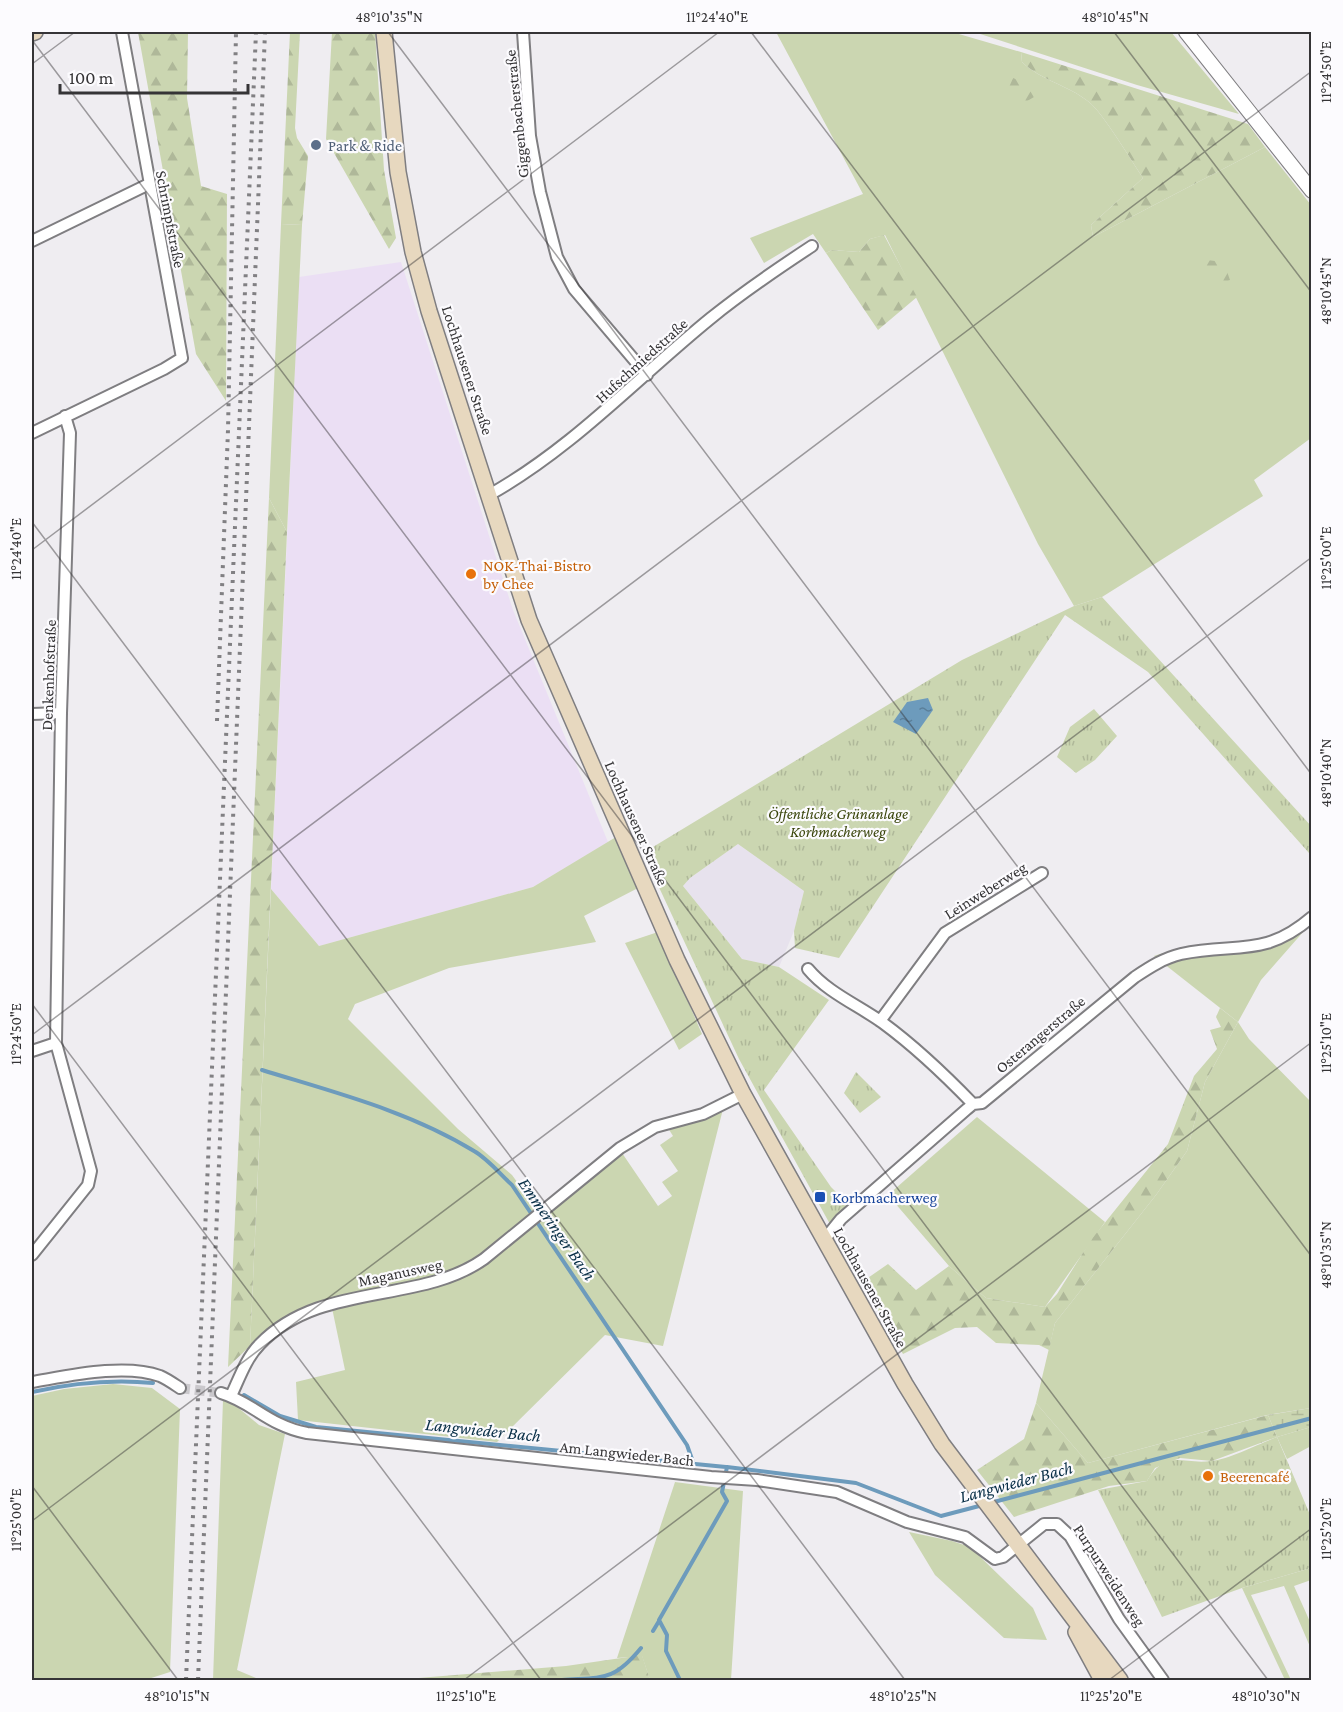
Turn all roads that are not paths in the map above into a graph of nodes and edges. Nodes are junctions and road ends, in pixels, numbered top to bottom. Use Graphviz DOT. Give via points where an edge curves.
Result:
graph roads {
  1 [pos="122,32"];
  2 [pos="384,32"];
  3 [pos="523,32"];
  4 [pos="1186,32"];
  5 [pos="149,184"];
  6 [pos="1311,191"];
  7 [pos="32,241"];
  8 [pos="812,246"];
  9 [pos="647,375"];
  10 [pos="65,416"];
  11 [pos="32,433"];
  12 [pos="489,495"];
  13 [pos="62,713"];
  14 [pos="32,714"];
  15 [pos="1042,873"];
  16 [pos="1311,917"];
  17 [pos="808,969"];
  18 [pos="880,1021"];
  19 [pos="56,1043"];
  20 [pos="32,1051"];
  21 [pos="743,1094"];
  22 [pos="973,1104"];
  23 [pos="824,1240"];
  24 [pos="32,1255"];
  25 [pos="32,1383"];
  26 [pos="180,1388"];
  27 [pos="226,1395"];
  28 [pos="1019,1544"];
  29 [pos="1030,1558"];
  30 [pos="1102,1680"];
  31 [pos="1120,1680"];
  32 [pos="1163,1680"];
  1 -- 5 [label="street, Schrimpfstraße"];
  2 -- 12 [label="main road, Lochhausener Straße" via="392,125 413,252"];
  3 -- 9 [label="street, Giggenbacherstraße" via="530,136 557,257 573,289"];
  4 -- 6 [label="street"];
  5 -- 7 [label="street"];
  5 -- 10 [label="street, Schrimpfstraße" via="182,358"];
  8 -- 9 [label="street, Hufschmiedstraße" via="752,285"];
  9 -- 12 [label="street, Hufschmiedstraße" via="534,468"];
  10 -- 11 [label="street"];
  10 -- 13 [label="street, Denkenhofstraße" via="70,433"];
  12 -- 21 [label="main road, Lochhausener Straße" via="529,620 677,960"];
  13 -- 14 [label="street"];
  13 -- 19 [label="street, Denkenhofstraße"];
  15 -- 18 [label="street, Leinweberweg" via="945,933"];
  16 -- 22 [label="street, Osterangerstraße" via="1273,942 1250,948 1179,954 1157,963 1114,992 982,1103"];
  17 -- 18 [label="street" via="819,982"];
  18 -- 22 [label="street" via="924,1054"];
  19 -- 20 [label="street"];
  19 -- 24 [label="street, Denkenhofstraße" via="91,1171 88,1185"];
  21 -- 23 [label="main road, Lochhausener Straße"];
  21 -- 27 [label="street, Maganusweg" via="703,1113 655,1127 620,1148 484,1259 459,1274 348,1298 290,1323 260,1344"];
  22 -- 23 [label="street, Osterangerstraße" via="841,1219"];
  23 -- 28 [label="main road, Lochhausener Straße" via="942,1444"];
  25 -- 26 [label="street" via="114,1371 160,1376"];
  27 -- 28 [label="street, Am Langwieder Bach" via="273,1423 307,1433 837,1492 907,1522 965,1537 995,1559"];
  28 -- 29 [label="main road, Lochhausener Straße"];
  28 -- 32 [label="street, Purpurweidenweg" via="1044,1524 1061,1526"];
  29 -- 30 [label="main road, Lochhausener Straße"];
  29 -- 31 [label="main road, Lochhausener Straße"];
}
